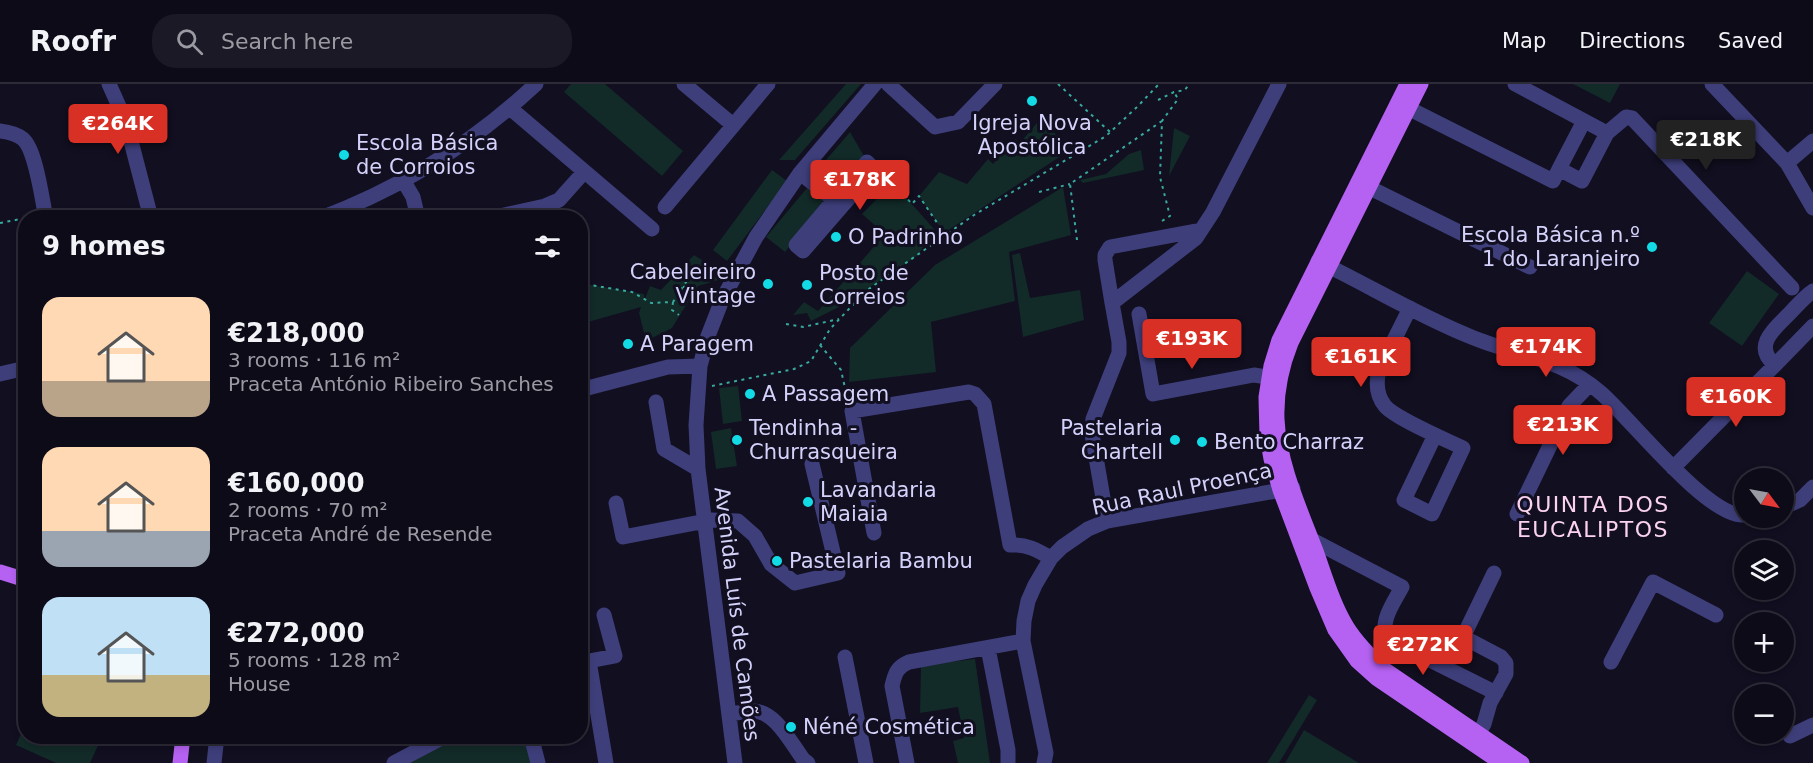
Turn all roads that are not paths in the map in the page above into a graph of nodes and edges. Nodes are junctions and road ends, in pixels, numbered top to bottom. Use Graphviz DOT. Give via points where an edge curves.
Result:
graph roads {
  1 [pos="109,84"];
  2 [pos="536,84"];
  3 [pos="684,84"];
  4 [pos="768,84"];
  5 [pos="875,84"];
  6 [pos="888,84"];
  7 [pos="995,84"];
  8 [pos="1279,84"];
  9 [pos="1407,84"];
  10 [pos="1421,84"];
  11 [pos="1515,84"];
  12 [pos="1712,84"];
  13 [pos="1403,106"];
  14 [pos="510,108"];
  15 [pos="1584,121"];
  16 [pos="733,125"];
  17 [pos="0,131"];
  18 [pos="1607,133"];
  19 [pos="1813,141"];
  20 [pos="1787,163"];
  21 [pos="1559,169"];
  22 [pos="584,172"];
  23 [pos="800,172"];
  24 [pos="403,180"];
  25 [pos="1364,185"];
  26 [pos="834,200"];
  27 [pos="665,207"];
  28 [pos="1813,208"];
  29 [pos="44,210"];
  30 [pos="149,210"];
  31 [pos="339,210"];
  32 [pos="416,210"];
  33 [pos="527,210"];
  34 [pos="652,229"];
  35 [pos="1202,230"];
  36 [pos="1324,264"];
  37 [pos="1530,267"];
  38 [pos="1792,288"];
  39 [pos="1813,291"];
  40 [pos="1112,303"];
  41 [pos="1410,308"];
  42 [pos="1139,314"];
  43 [pos="1813,326"];
  44 [pos="1775,365"];
  45 [pos="700,366"];
  46 [pos="18,370"];
  47 [pos="0,374"];
  48 [pos="1274,378"];
  49 [pos="1589,385"];
  50 [pos="588,388"];
  51 [pos="656,402"];
  52 [pos="1435,435"];
  53 [pos="812,464"];
  54 [pos="1673,468"];
  55 [pos="698,469"];
  56 [pos="1286,489"];
  57 [pos="1811,489"];
  58 [pos="616,503"];
  59 [pos="1794,503"];
  60 [pos="1734,512"];
  61 [pos="1517,514"];
  62 [pos="705,521"];
  63 [pos="1107,521"];
  64 [pos="873,532"];
  65 [pos="1312,540"];
  66 [pos="1051,558"];
  67 [pos="0,572"];
  68 [pos="1494,573"];
  69 [pos="18,578"];
  70 [pos="604,615"];
  71 [pos="1716,615"];
  72 [pos="1023,641"];
  73 [pos="988,648"];
  74 [pos="845,657"];
  75 [pos="1611,662"];
  76 [pos="1496,693"];
  77 [pos="729,715"];
  78 [pos="1813,725"];
  79 [pos="1794,734"];
  80 [pos="1475,738"];
  81 [pos="182,744"];
  82 [pos="216,744"];
  83 [pos="430,744"];
  84 [pos="533,744"];
  85 [pos="180,763"];
  86 [pos="214,763"];
  87 [pos="394,763"];
  88 [pos="538,763"];
  89 [pos="606,763"];
  90 [pos="735,763"];
  91 [pos="808,763"];
  92 [pos="866,763"];
  93 [pos="907,763"];
  94 [pos="1008,763"];
  95 [pos="1044,763"];
  96 [pos="1501,763"];
  97 [pos="1521,763"];
  1 -- 30 [label="street" via="126,122"];
  2 -- 14 [label="street"];
  3 -- 16 [label="street"];
  4 -- 16 [label="street"];
  5 -- 23 [label="street, Avenida Luís de Camões"];
  6 -- 7 [label="street" via="935,127 958,122"];
  8 -- 35 [label="street"];
  9 -- 13 [label="main road"];
  10 -- 13 [label="main road"];
  11 -- 15 [label="street"];
  12 -- 20 [label="street"];
  13 -- 21 [label="street" via="1553,181"];
  13 -- 25 [label="main road"];
  14 -- 22 [label="street"];
  14 -- 24 [label="street" via="464,143"];
  15 -- 18 [label="street"];
  15 -- 21 [label="street"];
  16 -- 27 [label="street"];
  17 -- 29 [label="street" via="23,139 30,149"];
  18 -- 21 [label="street" via="1582,181"];
  18 -- 38 [label="street" via="1626,117 1632,118"];
  19 -- 20 [label="street"];
  20 -- 28 [label="street"];
  22 -- 33 [label="street" via="560,201"];
  22 -- 34 [label="street"];
  23 -- 26 [label="street"];
  23 -- 45 [label="street, Avenida Luís de Camões" via="756,237 722,300"];
  24 -- 31 [label="street"];
  24 -- 32 [label="street"];
  25 -- 36 [label="main road"];
  25 -- 37 [label="street"];
  26 -- 26 [label="street" via="796,245 803,251 874,169 867,162"];
  35 -- 40 [label="street" via="1184,249"];
  35 -- 40 [label="street" via="1110,247 1105,260"];
  36 -- 41 [label="street"];
  36 -- 48 [label="main road" via="1279,340"];
  39 -- 44 [label="street" via="1769,334 1766,352"];
  40 -- 63 [label="street" via="1119,352 1093,419 1092,434"];
  41 -- 49 [label="street" via="1469,336 1566,368"];
  41 -- 52 [label="street" via="1379,370 1378,392 1391,411"];
  42 -- 48 [label="street" via="1153,394 1254,375"];
  43 -- 44 [label="street"];
  44 -- 54 [label="street"];
  45 -- 50 [label="street" via="668,367"];
  45 -- 55 [label="street, Avenida Luís de Camões"];
  46 -- 47 [label="street"];
  48 -- 56 [label="main road" via="1266,397 1267,436"];
  49 -- 54 [label="street"];
  49 -- 61 [label="street" via="1569,406"];
  51 -- 55 [label="street, Avenida Luís de Camões" via="664,449"];
  52 -- 52 [label="street" via="1404,500 1432,514 1463,448"];
  53 -- 62 [label="street" via="838,573 795,583 771,564 755,536 738,521"];
  54 -- 60 [label="street" via="1709,500"];
  55 -- 62 [label="street, Avenida Luís de Camões"];
  56 -- 63 [label="street, Rua Raul Proença"];
  56 -- 65 [label="main road"];
  56 -- 80 [label="main road" via="1329,618 1343,643 1357,661 1391,690"];
  57 -- 59 [label="street"];
  58 -- 62 [label="street" via="623,537"];
  62 -- 77 [label="street, Avenida Luís de Camões"];
  63 -- 66 [label="street, Rua Raul Proença" via="1074,537"];
  64 -- 66 [label="street" via="852,411 969,392 984,404 1010,545 1033,547"];
  65 -- 76 [label="street" via="1402,587 1385,622 1390,640"];
  65 -- 80 [label="main road" via="1341,615 1367,653"];
  66 -- 72 [label="street, Rua Raul Proença" via="1028,601"];
  67 -- 69 [label="main road"];
  68 -- 76 [label="street" via="1463,637 1506,663 1506,674"];
  70 -- 89 [label="street" via="615,657 589,662"];
  71 -- 75 [label="street" via="1653,582"];
  72 -- 73 [label="street"];
  72 -- 95 [label="street, Rua Raul Proença" via="1046,753"];
  73 -- 93 [label="street" via="909,662 895,673 892,686"];
  73 -- 94 [label="street"];
  74 -- 92 [label="street"];
  76 -- 80 [label="street"];
  77 -- 90 [label="street, Avenida Luís de Camões"];
  77 -- 91 [label="street" via="754,710 766,715"];
  78 -- 79 [label="street"];
  80 -- 96 [label="main road"];
  80 -- 97 [label="main road"];
  81 -- 85 [label="main road"];
  82 -- 86 [label="street"];
  83 -- 87 [label="street"];
  84 -- 88 [label="street"];
}
